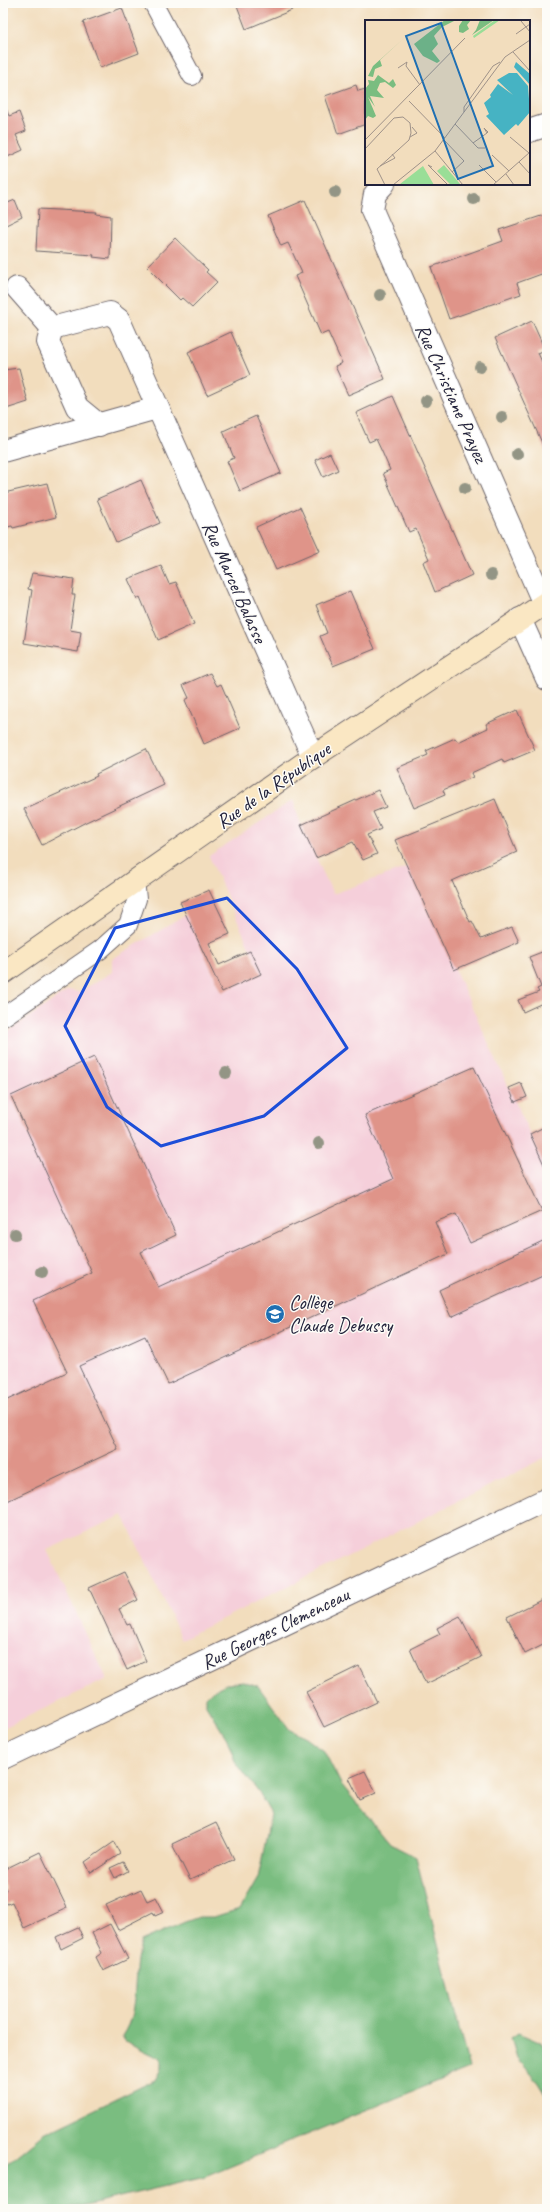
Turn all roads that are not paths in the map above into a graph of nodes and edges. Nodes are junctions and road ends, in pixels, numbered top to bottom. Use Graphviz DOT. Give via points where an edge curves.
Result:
graph roads {
  1 [pos="153,3"];
  2 [pos="192,76"];
  3 [pos="547,125"];
  4 [pos="530,131"];
  5 [pos="383,185"];
  6 [pos="17,288"];
  7 [pos="52,328"];
  8 [pos="157,408"];
  9 [pos="99,425"];
  10 [pos="3,451"];
  11 [pos="546,603"];
  12 [pos="520,619"];
  13 [pos="547,679"];
  14 [pos="313,757"];
  15 [pos="135,880"];
  16 [pos="3,973"];
  17 [pos="3,1017"];
  18 [pos="547,1498"];
  19 [pos="3,1758"];
  1 -- 2 [label="lane"];
  3 -- 4 [label="street"];
  5 -- 11 [label="street, Rue Christiane Prayez" via="375,194 372,210"];
  6 -- 7 [label="street"];
  7 -- 8 [label="street, Rue Marcel Balasse" via="110,313 119,320"];
  7 -- 9 [label="street" via="48,342 77,407"];
  8 -- 9 [label="street"];
  8 -- 14 [label="street, Rue Marcel Balasse"];
  9 -- 10 [label="street"];
  11 -- 12 [label="street, Rue de la République"];
  12 -- 13 [label="street"];
  12 -- 14 [label="street, Rue de la République"];
  14 -- 15 [label="street, Rue de la République"];
  15 -- 16 [label="street, Rue de la République"];
  15 -- 17 [label="lane" via="137,899 128,925 100,950"];
  18 -- 19 [label="street, Rue Georges Clemenceau"];
}
